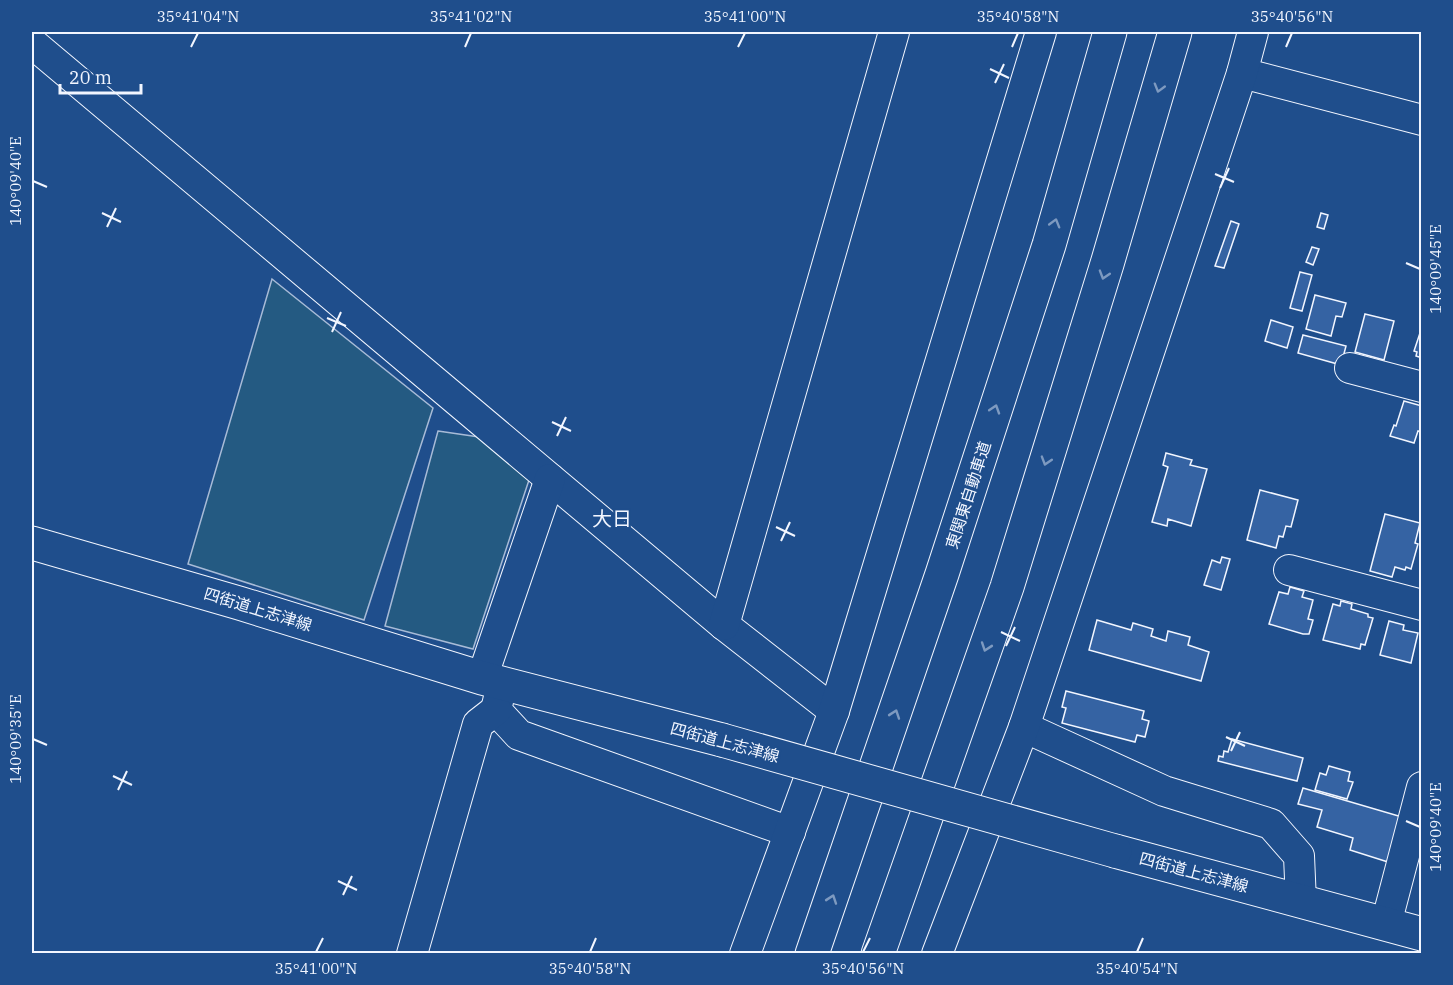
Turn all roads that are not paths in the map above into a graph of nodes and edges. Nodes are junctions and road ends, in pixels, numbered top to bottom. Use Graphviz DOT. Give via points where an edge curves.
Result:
graph roads {
  1 [pos="894,32"];
  2 [pos="1041,32"];
  3 [pos="1110,32"];
  4 [pos="1175,32"];
  5 [pos="1253,32"];
  6 [pos="32,43"];
  7 [pos="1242,73"];
  8 [pos="1422,120"];
  9 [pos="1350,368"];
  10 [pos="1422,387"];
  11 [pos="550,478"];
  12 [pos="32,543"];
  13 [pos="1289,570"];
  14 [pos="1422,604"];
  15 [pos="724,625"];
  16 [pos="493,691"];
  17 [pos="834,711"];
  18 [pos="1024,727"];
  19 [pos="1422,787"];
  20 [pos="790,832"];
  21 [pos="1301,902"];
  22 [pos="1386,924"];
  23 [pos="1422,934"];
  24 [pos="412,954"];
  25 [pos="745,954"];
  26 [pos="812,954"];
  27 [pos="878,954"];
  28 [pos="937,954"];
  1 -- 15 [label="street"];
  2 -- 17 [label="street"];
  26 -- 3 [label="main road, 東関東自動車道, one-way" via="1045,256"];
  4 -- 27 [label="main road, one-way" via="1007,587"];
  5 -- 7 [label="street"];
  6 -- 11 [label="street"];
  7 -- 8 [label="street"];
  7 -- 18 [label="street"];
  9 -- 10 [label="street"];
  11 -- 15 [label="street"];
  11 -- 16 [label="street"];
  12 -- 16 [label="main road, 四街道上志津線" via="160,579"];
  13 -- 14 [label="street"];
  15 -- 17 [label="street"];
  16 -- 20 [label="street" via="519,735"];
  16 -- 21 [label="main road, 四街道上志津線, bridge" via="722,740"];
  16 -- 24 [label="street" via="478,724"];
  17 -- 20 [label="street"];
  18 -- 21 [label="street" via="1164,791 1271,824 1299,856"];
  18 -- 28 [label="street"];
  19 -- 22 [label="street"];
  20 -- 25 [label="street"];
  21 -- 22 [label="main road, 四街道上志津線"];
  22 -- 23 [label="main road, 四街道上志津線"];
}
